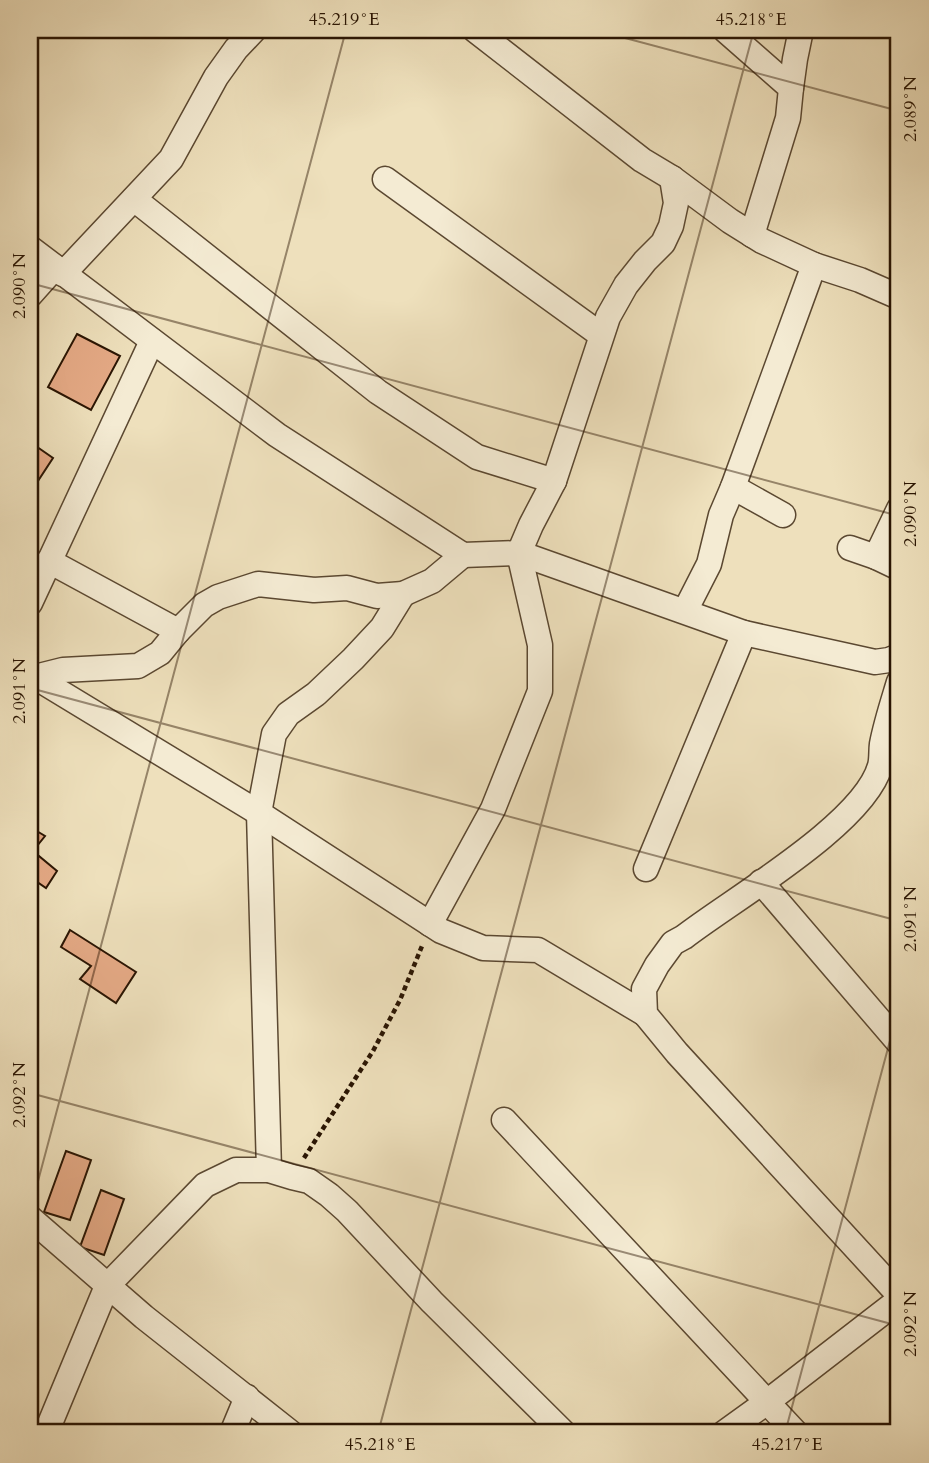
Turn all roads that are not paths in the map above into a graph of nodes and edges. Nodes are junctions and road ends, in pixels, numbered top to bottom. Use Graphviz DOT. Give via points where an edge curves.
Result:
graph roads {
  1 [pos="254,30"];
  2 [pos="475,30"];
  3 [pos="724,30"];
  4 [pos="801,30"];
  5 [pos="792,88"];
  6 [pos="385,178"];
  7 [pos="673,178"];
  8 [pos="134,199"];
  9 [pos="752,235"];
  10 [pos="30,248"];
  11 [pos="814,265"];
  12 [pos="59,270"];
  13 [pos="30,295"];
  14 [pos="899,297"];
  15 [pos="601,335"];
  16 [pos="152,341"];
  17 [pos="554,481"];
  18 [pos="733,487"];
  19 [pos="899,509"];
  20 [pos="783,515"];
  21 [pos="850,548"];
  22 [pos="519,553"];
  23 [pos="463,555"];
  24 [pos="876,557"];
  25 [pos="49,561"];
  26 [pos="899,568"];
  27 [pos="403,594"];
  28 [pos="30,603"];
  29 [pos="685,611"];
  30 [pos="178,631"];
  31 [pos="744,633"];
  32 [pos="899,656"];
  33 [pos="32,677"];
  34 [pos="899,682"];
  35 [pos="258,813"];
  36 [pos="646,869"];
  37 [pos="761,882"];
  38 [pos="430,924"];
  39 [pos="645,1014"];
  40 [pos="899,1043"];
  41 [pos="504,1120"];
  42 [pos="280,1173"];
  43 [pos="30,1218"];
  44 [pos="107,1286"];
  45 [pos="899,1298"];
  46 [pos="247,1397"];
  47 [pos="767,1402"];
  48 [pos="46,1433"];
  49 [pos="232,1433"];
  50 [pos="292,1433"];
  51 [pos="564,1433"];
  52 [pos="724,1433"];
  53 [pos="796,1433"];
  1 -- 8 [label="street" via="216,77 171,159"];
  2 -- 7 [label="street" via="642,160"];
  3 -- 5 [label="street"];
  4 -- 5 [label="street"];
  5 -- 9 [label="street" via="788,118"];
  6 -- 15 [label="street"];
  7 -- 9 [label="street"];
  7 -- 15 [label="street" via="676,203 671,226 663,243 625,285"];
  8 -- 12 [label="street"];
  8 -- 17 [label="street" via="378,393 477,457"];
  9 -- 11 [label="street"];
  10 -- 12 [label="street"];
  11 -- 14 [label="street"];
  11 -- 18 [label="street"];
  12 -- 13 [label="street"];
  12 -- 16 [label="street"];
  15 -- 17 [label="street"];
  16 -- 23 [label="street" via="277,435"];
  16 -- 25 [label="street"];
  17 -- 22 [label="street"];
  18 -- 20 [label="street"];
  18 -- 29 [label="street" via="709,564"];
  19 -- 24 [label="street"];
  21 -- 24 [label="street"];
  22 -- 23 [label="street"];
  22 -- 29 [label="street"];
  22 -- 38 [label="street" via="540,646 540,691 493,809"];
  23 -- 27 [label="street" via="432,581"];
  24 -- 26 [label="street"];
  25 -- 28 [label="street"];
  25 -- 30 [label="street"];
  27 -- 30 [label="street" via="377,596 347,588 258,584 204,605"];
  27 -- 35 [label="street" via="382,628 316,694 288,714 274,734"];
  29 -- 31 [label="street"];
  30 -- 33 [label="street" via="160,653 138,666 63,670"];
  31 -- 32 [label="street" via="875,662"];
  31 -- 36 [label="street"];
  33 -- 35 [label="street"];
  34 -- 37 [label="street" via="872,783 848,814"];
  35 -- 38 [label="street"];
  35 -- 42 [label="street"];
  37 -- 39 [label="street" via="673,943 644,989"];
  37 -- 40 [label="street"];
  38 -- 39 [label="street" via="483,948 538,950"];
  39 -- 45 [label="street"];
  41 -- 47 [label="street"];
  42 -- 44 [label="street" via="236,1170 205,1185"];
  42 -- 51 [label="street" via="309,1181 347,1211"];
  43 -- 44 [label="street"];
  44 -- 46 [label="street"];
  44 -- 48 [label="street"];
  45 -- 47 [label="street"];
  46 -- 49 [label="street"];
  46 -- 50 [label="street"];
  47 -- 52 [label="street"];
  47 -- 53 [label="street"];
}
